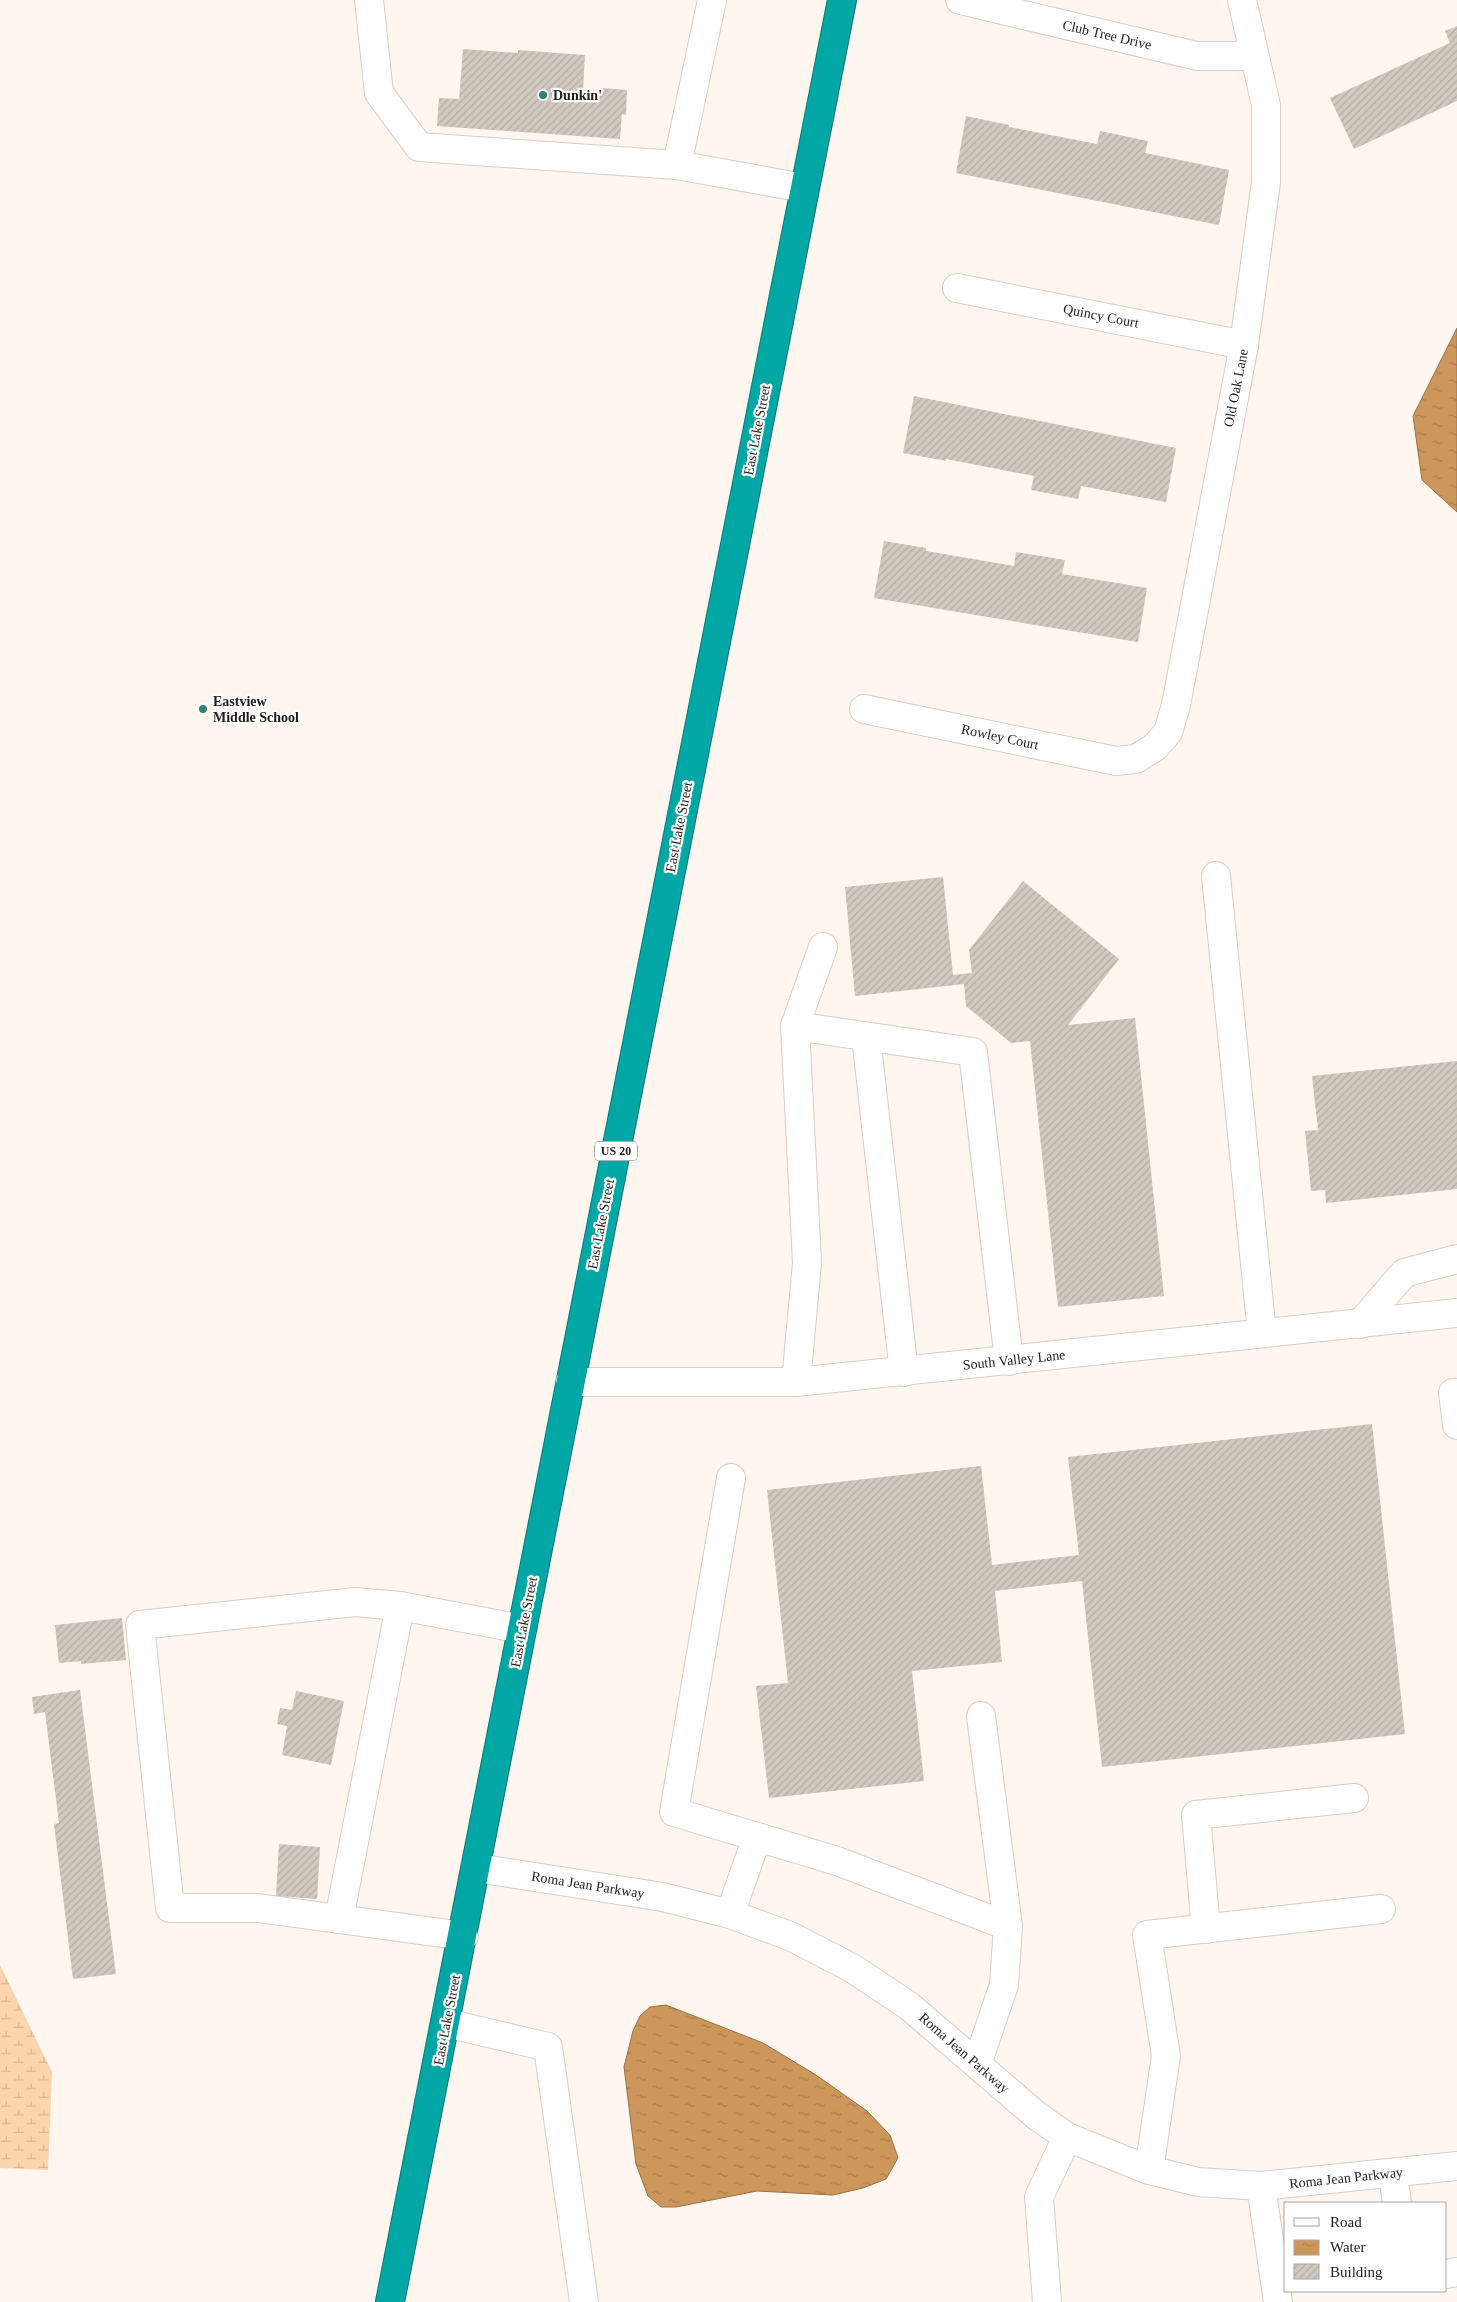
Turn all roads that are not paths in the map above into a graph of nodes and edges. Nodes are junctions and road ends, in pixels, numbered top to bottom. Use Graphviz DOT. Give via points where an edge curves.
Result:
graph roads {
  1 [pos="369,0"];
  2 [pos="712,0"];
  3 [pos="842,0"];
  4 [pos="960,0"];
  5 [pos="1242,0"];
  6 [pos="1254,56"];
  7 [pos="677,165"];
  8 [pos="804,188"];
  9 [pos="957,288"];
  10 [pos="1244,345"];
  11 [pos="864,709"];
  12 [pos="1136,759"];
  13 [pos="1216,876"];
  14 [pos="823,947"];
  15 [pos="795,1026"];
  16 [pos="866,1037"];
  17 [pos="1457,1259"];
  18 [pos="1457,1313"];
  19 [pos="1360,1324"];
  20 [pos="1262,1333"];
  21 [pos="1010,1361"];
  22 [pos="904,1372"];
  23 [pos="570,1382"];
  24 [pos="796,1382"];
  25 [pos="1457,1393"];
  26 [pos="1457,1425"];
  27 [pos="731,1478"];
  28 [pos="400,1606"];
  29 [pos="522,1629"];
  30 [pos="981,1716"];
  31 [pos="1354,1798"];
  32 [pos="757,1837"];
  33 [pos="477,1868"];
  34 [pos="1381,1909"];
  35 [pos="730,1914"];
  36 [pos="339,1918"];
  37 [pos="1008,1926"];
  38 [pos="1206,1929"];
  39 [pos="464,1936"];
  40 [pos="446,2023"];
  41 [pos="977,2064"];
  42 [pos="1067,2137"];
  43 [pos="1457,2166"];
  44 [pos="1149,2170"];
  45 [pos="1393,2174"];
  46 [pos="1261,2186"];
  47 [pos="1397,2202"];
  48 [pos="390,2302"];
  49 [pos="584,2302"];
  50 [pos="1046,2302"];
  51 [pos="1278,2302"];
  1 -- 7 [label="street" via="379,94 420,147"];
  2 -- 7 [label="street"];
  3 -- 8 [label="highway, East Lake Street / US 20"];
  4 -- 6 [label="street, Club Tree Drive" via="1197,56"];
  5 -- 6 [label="street, Old Oak Lane"];
  6 -- 10 [label="street, Old Oak Lane" via="1266,105 1266,182"];
  7 -- 8 [label="street"];
  8 -- 23 [label="highway, East Lake Street / US 20"];
  9 -- 10 [label="street, Quincy Court"];
  10 -- 12 [label="street, Old Oak Lane" via="1176,705 1168,732 1155,747"];
  11 -- 12 [label="street, Rowley Court" via="1116,762"];
  13 -- 20 [label="street"];
  14 -- 15 [label="street"];
  15 -- 16 [label="street"];
  15 -- 24 [label="street" via="807,1263"];
  16 -- 21 [label="street" via="973,1052"];
  16 -- 22 [label="street"];
  17 -- 19 [label="street" via="1404,1273"];
  18 -- 19 [label="street, South Valley Lane"];
  19 -- 20 [label="street, South Valley Lane"];
  20 -- 21 [label="street, South Valley Lane"];
  21 -- 22 [label="street, South Valley Lane"];
  22 -- 24 [label="street, South Valley Lane"];
  23 -- 24 [label="street, South Valley Lane"];
  23 -- 29 [label="highway, East Lake Street / US 20"];
  25 -- 26 [label="street" via="1453,1393"];
  27 -- 32 [label="street" via="674,1812"];
  28 -- 29 [label="street"];
  28 -- 36 [label="street"];
  28 -- 36 [label="street" via="355,1602 140,1624 170,1908 258,1908"];
  29 -- 33 [label="highway, East Lake Street / US 20"];
  30 -- 37 [label="street"];
  31 -- 38 [label="street" via="1196,1815"];
  32 -- 35 [label="street"];
  32 -- 37 [label="street" via="836,1861"];
  33 -- 35 [label="street, Roma Jean Parkway" via="663,1897"];
  33 -- 39 [label="highway, East Lake Street / US 20"];
  34 -- 38 [label="street"];
  35 -- 41 [label="street, Roma Jean Parkway" via="790,1936 852,1968 909,2006"];
  36 -- 39 [label="street"];
  37 -- 41 [label="street" via="1004,1985"];
  38 -- 44 [label="street" via="1147,1935 1166,2056"];
  39 -- 40 [label="highway, East Lake Street / US 20"];
  40 -- 48 [label="highway, East Lake Street / US 20"];
  40 -- 49 [label="street" via="548,2047"];
  41 -- 42 [label="street, Roma Jean Parkway" via="1037,2116"];
  42 -- 44 [label="street, Roma Jean Parkway"];
  42 -- 50 [label="street" via="1039,2197"];
  43 -- 45 [label="street, Roma Jean Parkway"];
  44 -- 46 [label="street, Roma Jean Parkway" via="1198,2182"];
  45 -- 46 [label="street, Roma Jean Parkway"];
  45 -- 47 [label="street"];
  46 -- 51 [label="street"];
}
